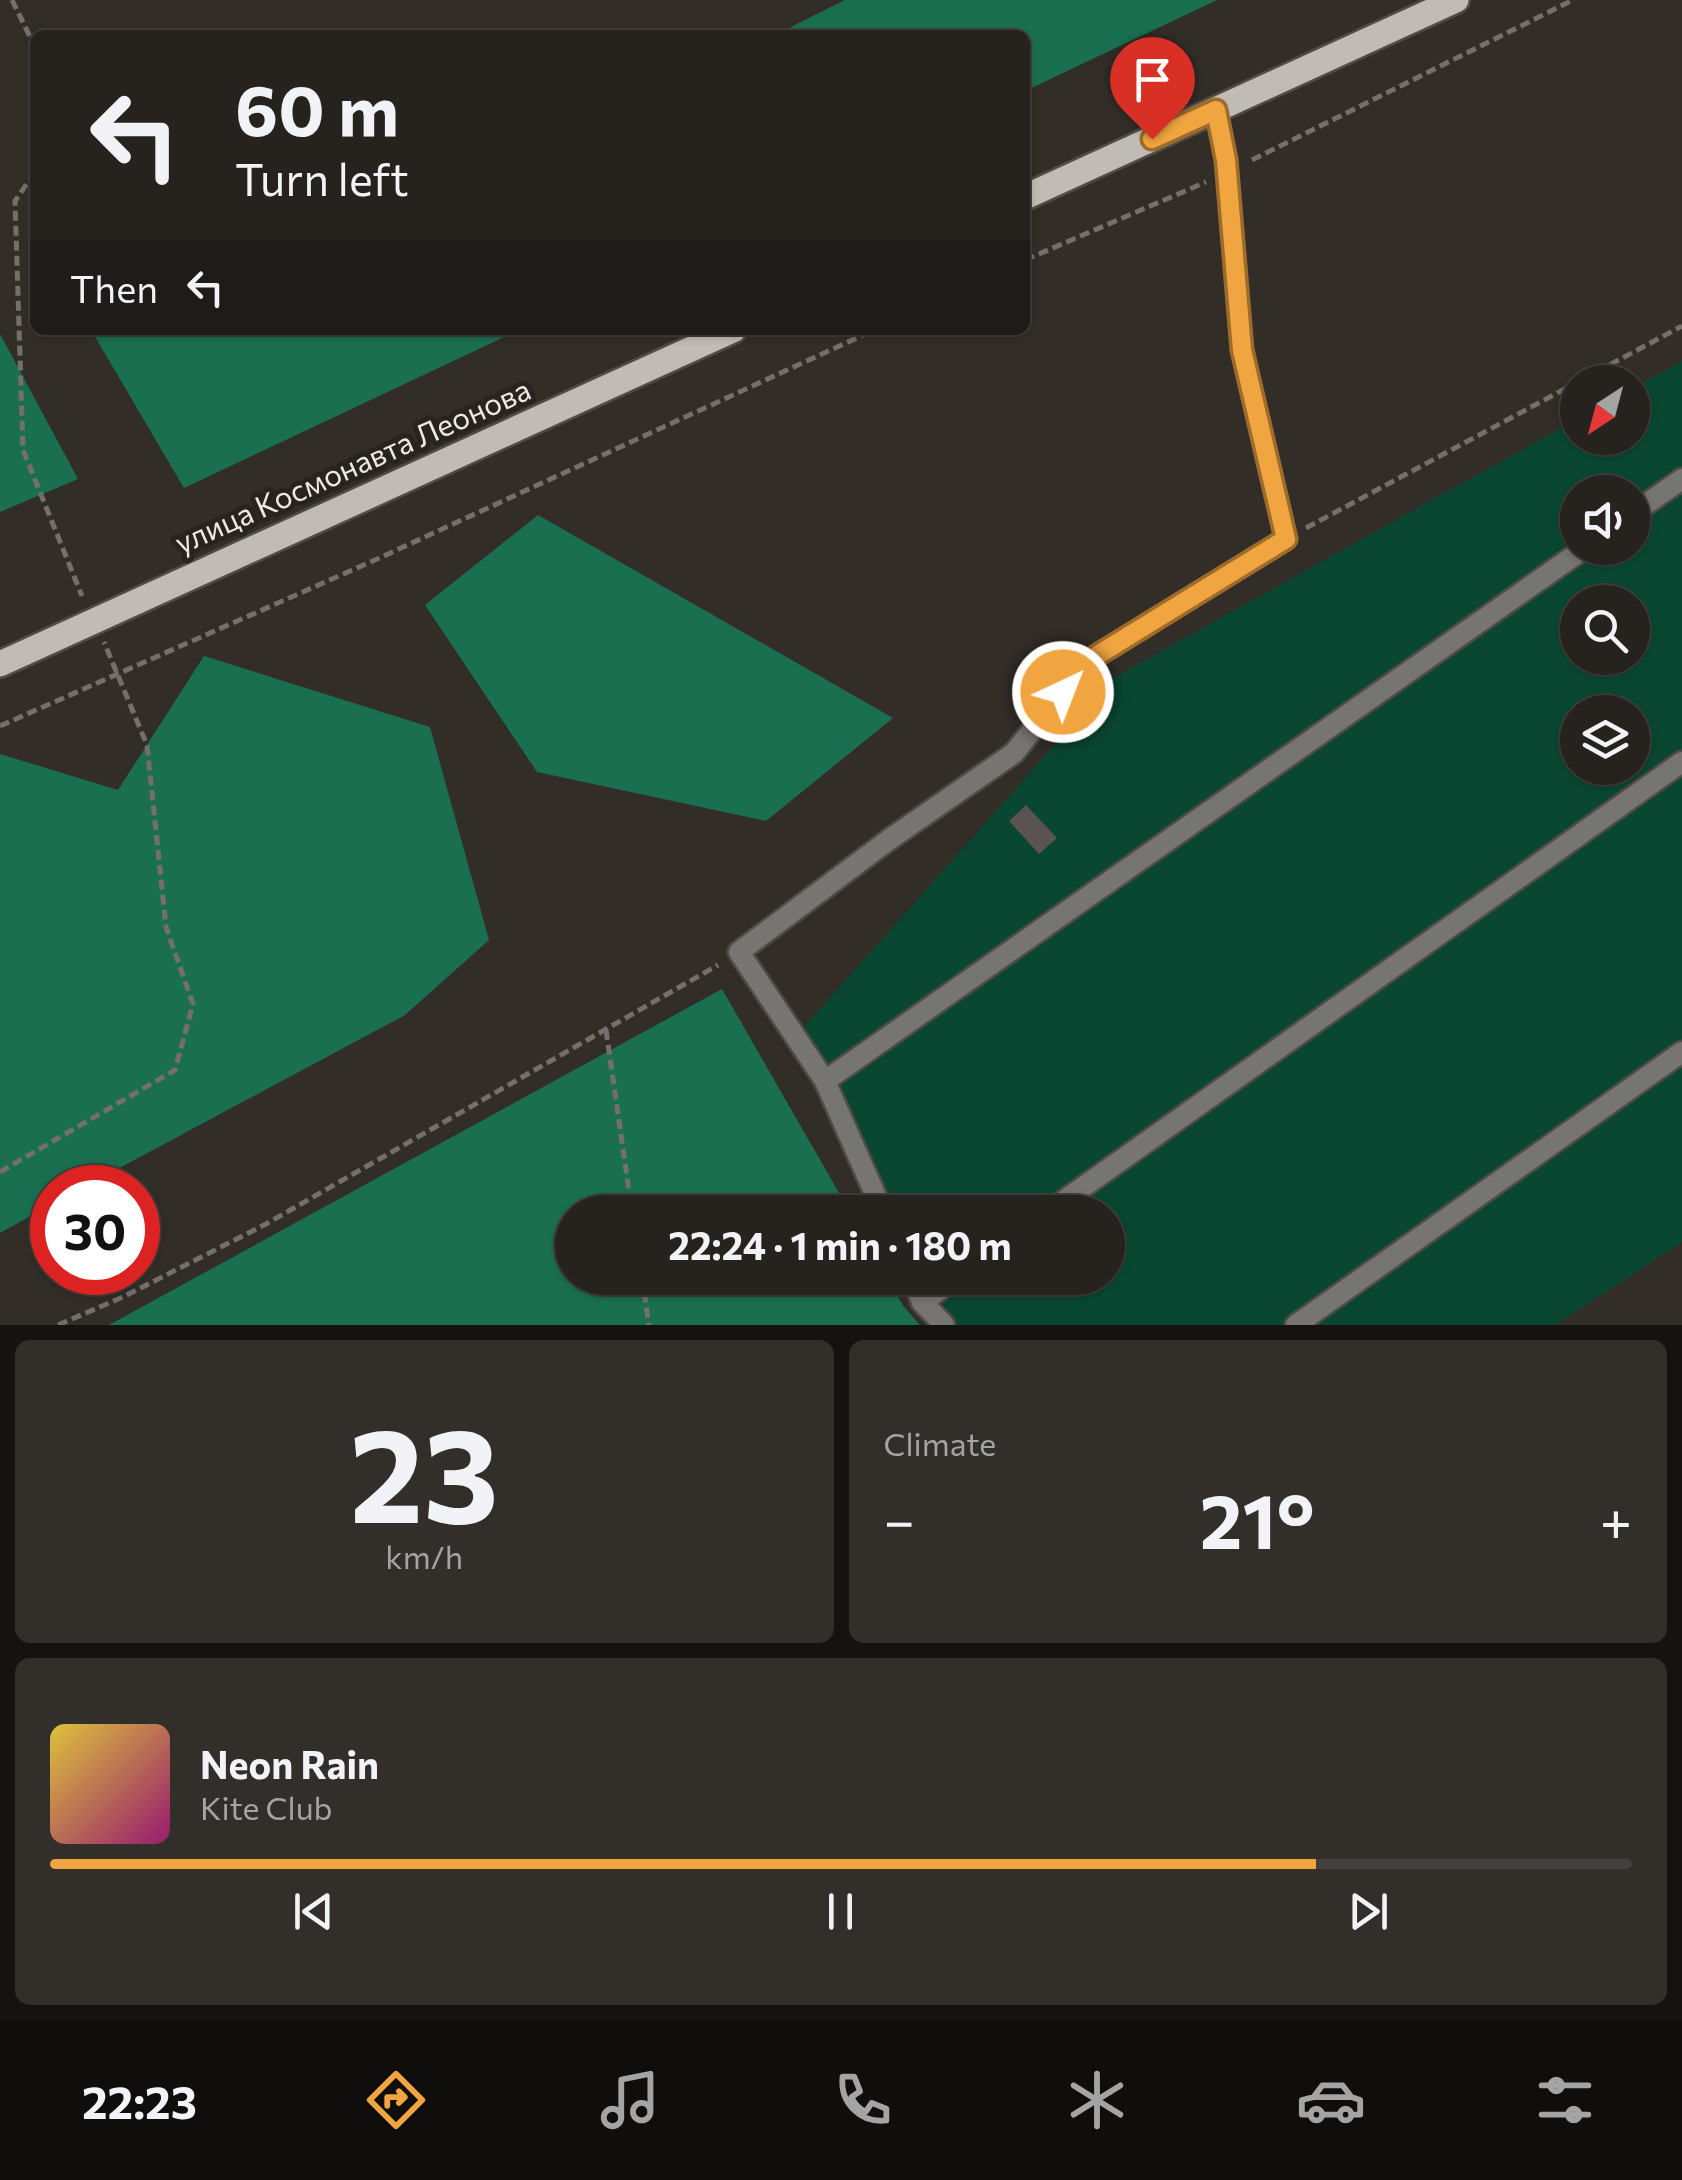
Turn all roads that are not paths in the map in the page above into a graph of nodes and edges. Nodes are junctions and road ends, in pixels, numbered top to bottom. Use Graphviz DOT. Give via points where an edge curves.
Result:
graph roads {
  1 [pos="1456,0"];
  2 [pos="1216,110"];
  3 [pos="1030,195"];
  4 [pos="722,335"];
  5 [pos="1682,479"];
  6 [pos="1650,501"];
  7 [pos="1561,565"];
  8 [pos="0,664"];
  9 [pos="1682,762"];
  10 [pos="1682,1052"];
  11 [pos="825,1081"];
  12 [pos="875,1195"];
  13 [pos="1072,1195"];
  14 [pos="919,1295"];
  15 [pos="932,1295"];
  16 [pos="922,1302"];
  17 [pos="944,1325"];
  18 [pos="1296,1325"];
  1 -- 2 [label="main road"];
  2 -- 3 [label="main road"];
  2 -- 11 [label="street" via="1242,350 1286,539 1088,661 1014,753 739,952"];
  4 -- 8 [label="main road, улица Космонавта Леонова"];
  5 -- 6 [label="street"];
  7 -- 11 [label="street"];
  9 -- 13 [label="street"];
  10 -- 18 [label="street"];
  11 -- 12 [label="street"];
  14 -- 16 [label="street"];
  15 -- 16 [label="street"];
  16 -- 17 [label="street"];
}
